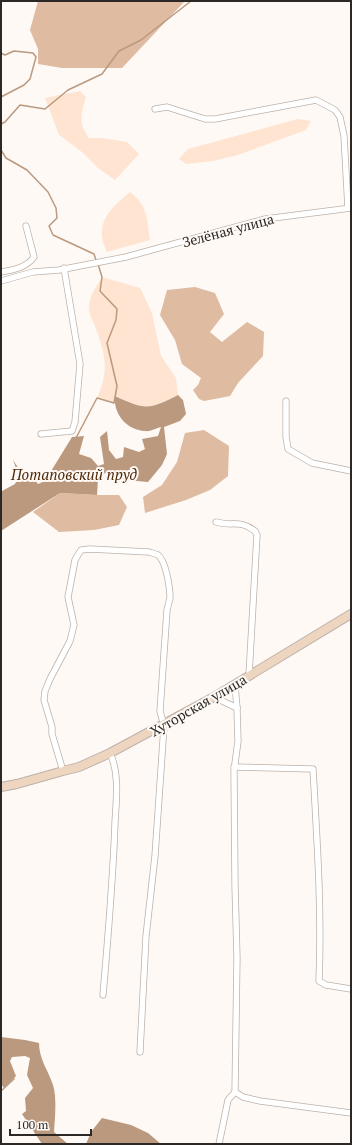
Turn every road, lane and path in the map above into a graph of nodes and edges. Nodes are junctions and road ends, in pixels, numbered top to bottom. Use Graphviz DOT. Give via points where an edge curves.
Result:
graph roads {
  1 [pos="155,109"];
  2 [pos="350,208"];
  3 [pos="26,226"];
  4 [pos="64,268"];
  5 [pos="1,272"];
  6 [pos="1,281"];
  7 [pos="286,401"];
  8 [pos="41,434"];
  9 [pos="351,471"];
  10 [pos="216,522"];
  11 [pos="351,614"];
  12 [pos="249,675"];
  13 [pos="235,684"];
  14 [pos="214,697"];
  15 [pos="237,708"];
  16 [pos="164,726"];
  17 [pos="110,753"];
  18 [pos="234,767"];
  19 [pos="63,771"];
  20 [pos="1,787"];
  21 [pos="351,989"];
  22 [pos="103,995"];
  23 [pos="140,1052"];
  24 [pos="235,1092"];
  25 [pos="351,1113"];
  26 [pos="219,1144"];
  1 -- 2 [label="street" via="167,107 210,119 316,100 335,110 340,117"];
  2 -- 4 [label="street, Зелёная улица" via="266,219 146,252"];
  3 -- 5 [label="street" via="34,257 23,266"];
  4 -- 6 [label="street, Зелёная улица" via="33,272"];
  4 -- 8 [label="street" via="80,364 75,422 72,431"];
  7 -- 9 [label="street" via="288,449 312,463"];
  10 -- 12 [label="street" via="242,524 255,530 257,535"];
  11 -- 12 [label="main road, Хуторская улица"];
  12 -- 13 [label="main road, Хуторская улица"];
  13 -- 14 [label="main road, Хуторская улица"];
  13 -- 15 [label="street"];
  14 -- 15 [label="street"];
  14 -- 16 [label="main road, Хуторская улица"];
  15 -- 18 [label="street" via="238,741"];
  16 -- 17 [label="main road, Хуторская улица"];
  16 -- 19 [label="street" via="160,711 170,597 162,561 159,556 149,552 81,550 75,560 68,597 74,625 70,640 50,679 44,700"];
  16 -- 23 [label="street" via="155,856 146,936"];
  17 -- 19 [label="main road, Хуторская улица" via="79,768"];
  17 -- 22 [label="street" via="115,763 116,797 114,861"];
  18 -- 21 [label="street" via="313,769 320,916 319,981 326,986"];
  18 -- 24 [label="street" via="237,958"];
  19 -- 20 [label="main road, Хуторская улица"];
  24 -- 25 [label="street" via="260,1101"];
  24 -- 26 [label="street" via="228,1100"];
}
